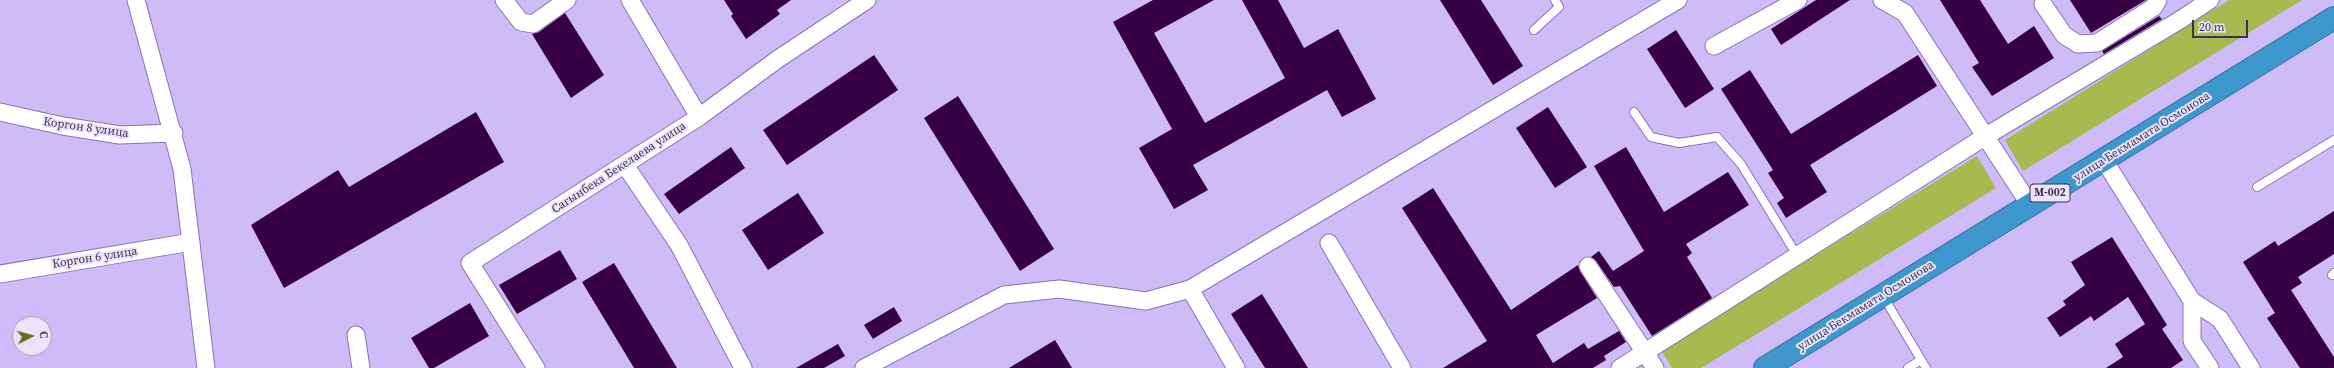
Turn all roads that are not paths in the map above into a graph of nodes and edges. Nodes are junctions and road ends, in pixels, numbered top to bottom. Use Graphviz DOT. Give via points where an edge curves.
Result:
graph roads {
  1 [pos="136,0"];
  2 [pos="504,0"];
  3 [pos="567,0"];
  4 [pos="630,0"];
  5 [pos="867,0"];
  6 [pos="1555,0"];
  7 [pos="1678,0"];
  8 [pos="1798,0"];
  9 [pos="1882,0"];
  10 [pos="2158,0"];
  11 [pos="2210,0"];
  12 [pos="2043,4"];
  13 [pos="2334,18"];
  14 [pos="1534,30"];
  15 [pos="1714,46"];
  16 [pos="0,112"];
  17 [pos="1634,112"];
  18 [pos="699,117"];
  19 [pos="174,134"];
  20 [pos="1986,136"];
  21 [pos="2334,140"];
  22 [pos="2104,160"];
  23 [pos="625,165"];
  24 [pos="2257,187"];
  25 [pos="2030,205"];
  26 [pos="191,242"];
  27 [pos="1329,243"];
  28 [pos="1798,257"];
  29 [pos="1588,266"];
  30 [pos="0,274"];
  31 [pos="1190,289"];
  32 [pos="1882,296"];
  33 [pos="2192,302"];
  34 [pos="356,335"];
  35 [pos="1645,353"];
  36 [pos="1921,360"];
  37 [pos="206,368"];
  38 [pos="361,368"];
  39 [pos="536,368"];
  40 [pos="743,368"];
  41 [pos="864,368"];
  42 [pos="1236,368"];
  43 [pos="1402,368"];
  44 [pos="1620,368"];
  45 [pos="1655,368"];
  46 [pos="1765,368"];
  47 [pos="1908,368"];
  48 [pos="1926,368"];
  49 [pos="2210,368"];
  50 [pos="2251,368"];
  1 -- 19 [label="street"];
  2 -- 3 [label="street" via="521,22 533,24"];
  4 -- 18 [label="street"];
  5 -- 18 [label="street, Сагынбека Бекелаева улица" via="778,59"];
  6 -- 14 [label="lane" via="1559,7"];
  7 -- 31 [label="street"];
  8 -- 15 [label="street"];
  9 -- 20 [label="street" via="1905,13"];
  10 -- 12 [label="street" via="2154,7 2097,43 2078,44 2064,35"];
  11 -- 20 [label="street"];
  13 -- 22 [label="highway, улица Бекмамата Осмонова / M-002"];
  16 -- 19 [label="street, Коргон 8 улица" via="120,135"];
  17 -- 28 [label="lane" via="1651,137 1678,143 1717,137 1740,164"];
  18 -- 23 [label="street, Сагынбека Бекелаева улица"];
  19 -- 26 [label="street" via="182,169"];
  20 -- 25 [label="street"];
  20 -- 28 [label="street"];
  21 -- 24 [label="lane"];
  22 -- 25 [label="highway, улица Бекмамата Осмонова / M-002"];
  22 -- 33 [label="street"];
  23 -- 39 [label="street, Сагынбека Бекелаева улица" via="470,263"];
  23 -- 40 [label="street" via="679,245"];
  25 -- 32 [label="highway, улица Бекмамата Осмонова / M-002"];
  26 -- 30 [label="street, Коргон 6 улица"];
  26 -- 37 [label="street"];
  27 -- 43 [label="street"];
  28 -- 35 [label="street"];
  29 -- 35 [label="street"];
  31 -- 41 [label="street" via="1146,301 1059,289 1004,294"];
  31 -- 42 [label="street"];
  32 -- 36 [label="lane"];
  32 -- 46 [label="highway, улица Бекмамата Осмонова / M-002"];
  33 -- 49 [label="street" via="2192,341"];
  33 -- 50 [label="street" via="2220,319"];
  34 -- 38 [label="street"];
  35 -- 44 [label="street"];
  35 -- 45 [label="street"];
  36 -- 47 [label="lane"];
  36 -- 48 [label="lane"];
}
